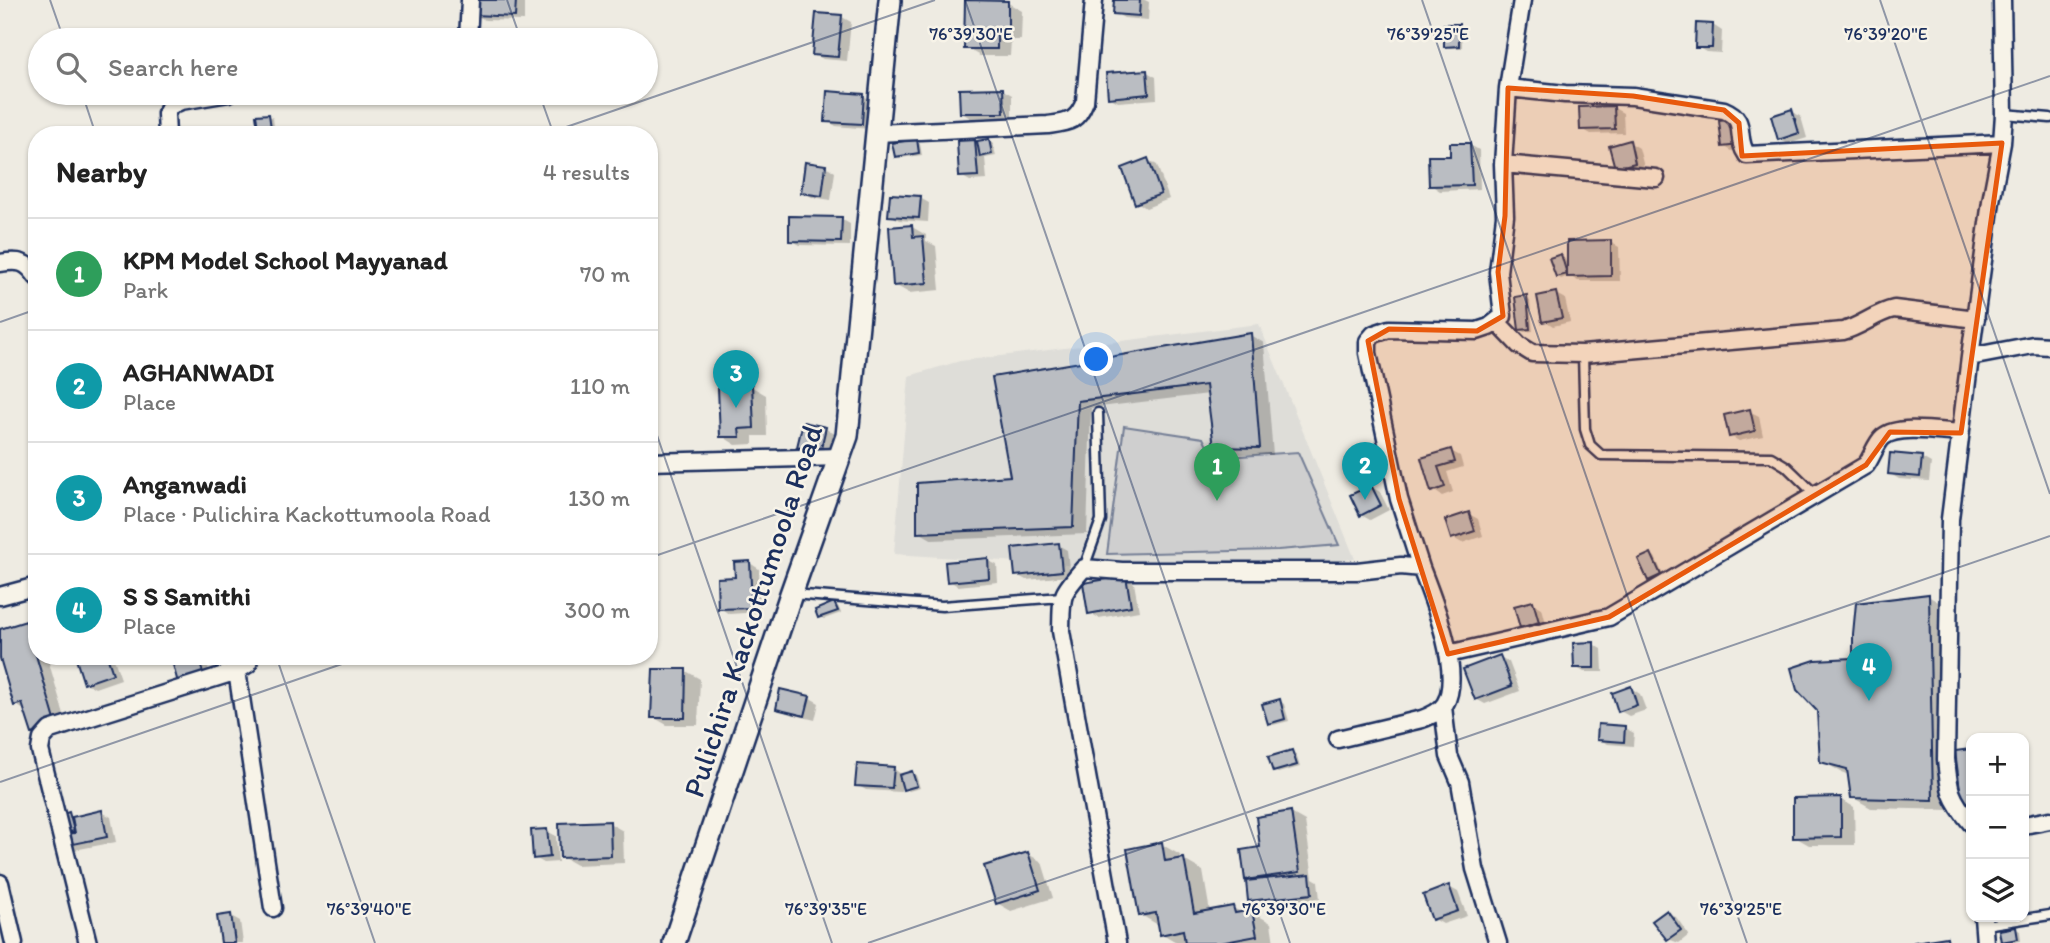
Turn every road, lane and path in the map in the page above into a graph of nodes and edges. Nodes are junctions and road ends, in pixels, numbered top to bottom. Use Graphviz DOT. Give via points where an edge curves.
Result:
graph roads {
  1 [pos="470,0"];
  2 [pos="890,0"];
  3 [pos="1094,0"];
  4 [pos="1522,0"];
  5 [pos="2002,0"];
  6 [pos="469,28"];
  7 [pos="1508,88"];
  8 [pos="172,105"];
  9 [pos="2004,114"];
  10 [pos="2050,118"];
  11 [pos="167,126"];
  12 [pos="877,133"];
  13 [pos="2002,143"];
  14 [pos="1503,164"];
  15 [pos="1656,178"];
  16 [pos="0,263"];
  17 [pos="28,266"];
  18 [pos="1976,319"];
  19 [pos="1497,322"];
  20 [pos="2050,346"];
  21 [pos="1583,354"];
  22 [pos="1970,357"];
  23 [pos="1098,413"];
  24 [pos="1961,433"];
  25 [pos="840,457"];
  26 [pos="658,463"];
  27 [pos="1816,495"];
  28 [pos="1084,568"];
  29 [pos="1421,568"];
  30 [pos="28,588"];
  31 [pos="791,594"];
  32 [pos="0,596"];
  33 [pos="1062,597"];
  34 [pos="1448,654"];
  35 [pos="245,665"];
  36 [pos="237,671"];
  37 [pos="1443,707"];
  38 [pos="1338,739"];
  39 [pos="1966,818"];
  40 [pos="2050,820"];
  41 [pos="2029,824"];
  42 [pos="0,883"];
  43 [pos="273,908"];
  44 [pos="2050,915"];
  45 [pos="2029,917"];
  46 [pos="1984,922"];
  47 [pos="14,943"];
  48 [pos="88,943"];
  49 [pos="674,943"];
  50 [pos="1117,943"];
  51 [pos="1498,943"];
  52 [pos="1985,943"];
  1 -- 6 [label="street"];
  2 -- 12 [label="main road, Pulichira Kackottumoola Road"];
  3 -- 12 [label="street" via="1080,115 1048,125"];
  4 -- 7 [label="street"];
  5 -- 9 [label="street"];
  7 -- 13 [label="street" via="1633,96 1724,110 1734,114 1739,123 1741,147 1747,155"];
  7 -- 14 [label="street"];
  8 -- 11 [label="street" via="166,114"];
  9 -- 10 [label="lane"];
  9 -- 13 [label="street"];
  12 -- 25 [label="main road, Pulichira Kackottumoola Road" via="847,436"];
  13 -- 18 [label="street"];
  14 -- 15 [label="street"];
  14 -- 19 [label="street" via="1506,216 1498,272 1503,316"];
  16 -- 17 [label="street" via="16,260"];
  18 -- 21 [label="street" via="1894,309 1843,331"];
  18 -- 22 [label="street"];
  19 -- 21 [label="street" via="1532,353"];
  19 -- 29 [label="street" via="1477,331 1388,329 1368,341 1399,499"];
  20 -- 22 [label="street"];
  21 -- 27 [label="lane" via="1584,429 1590,445 1601,455 1771,457"];
  22 -- 24 [label="street"];
  23 -- 28 [label="lane" via="1101,520"];
  24 -- 27 [label="street" via="1890,432 1881,438 1866,465"];
  24 -- 39 [label="street" via="1950,519 1947,759 1951,797"];
  25 -- 26 [label="street"];
  25 -- 31 [label="main road, Pulichira Kackottumoola Road"];
  27 -- 34 [label="street" via="1609,617"];
  28 -- 29 [label="street"];
  28 -- 33 [label="street"];
  29 -- 34 [label="street"];
  30 -- 32 [label="street"];
  31 -- 33 [label="lane" via="942,606"];
  31 -- 49 [label="main road, Pulichira Kackottumoola Road"];
  33 -- 50 [label="street" via="1061,631"];
  34 -- 37 [label="street" via="1451,680"];
  35 -- 36 [label="street"];
  36 -- 43 [label="street"];
  36 -- 48 [label="street" via="50,730 42,739 40,750"];
  37 -- 38 [label="street" via="1422,719"];
  37 -- 51 [label="street" via="1449,756 1460,782 1475,869"];
  40 -- 41 [label="street"];
  42 -- 47 [label="street"];
  44 -- 45 [label="lane"];
  46 -- 52 [label="street"];
}
